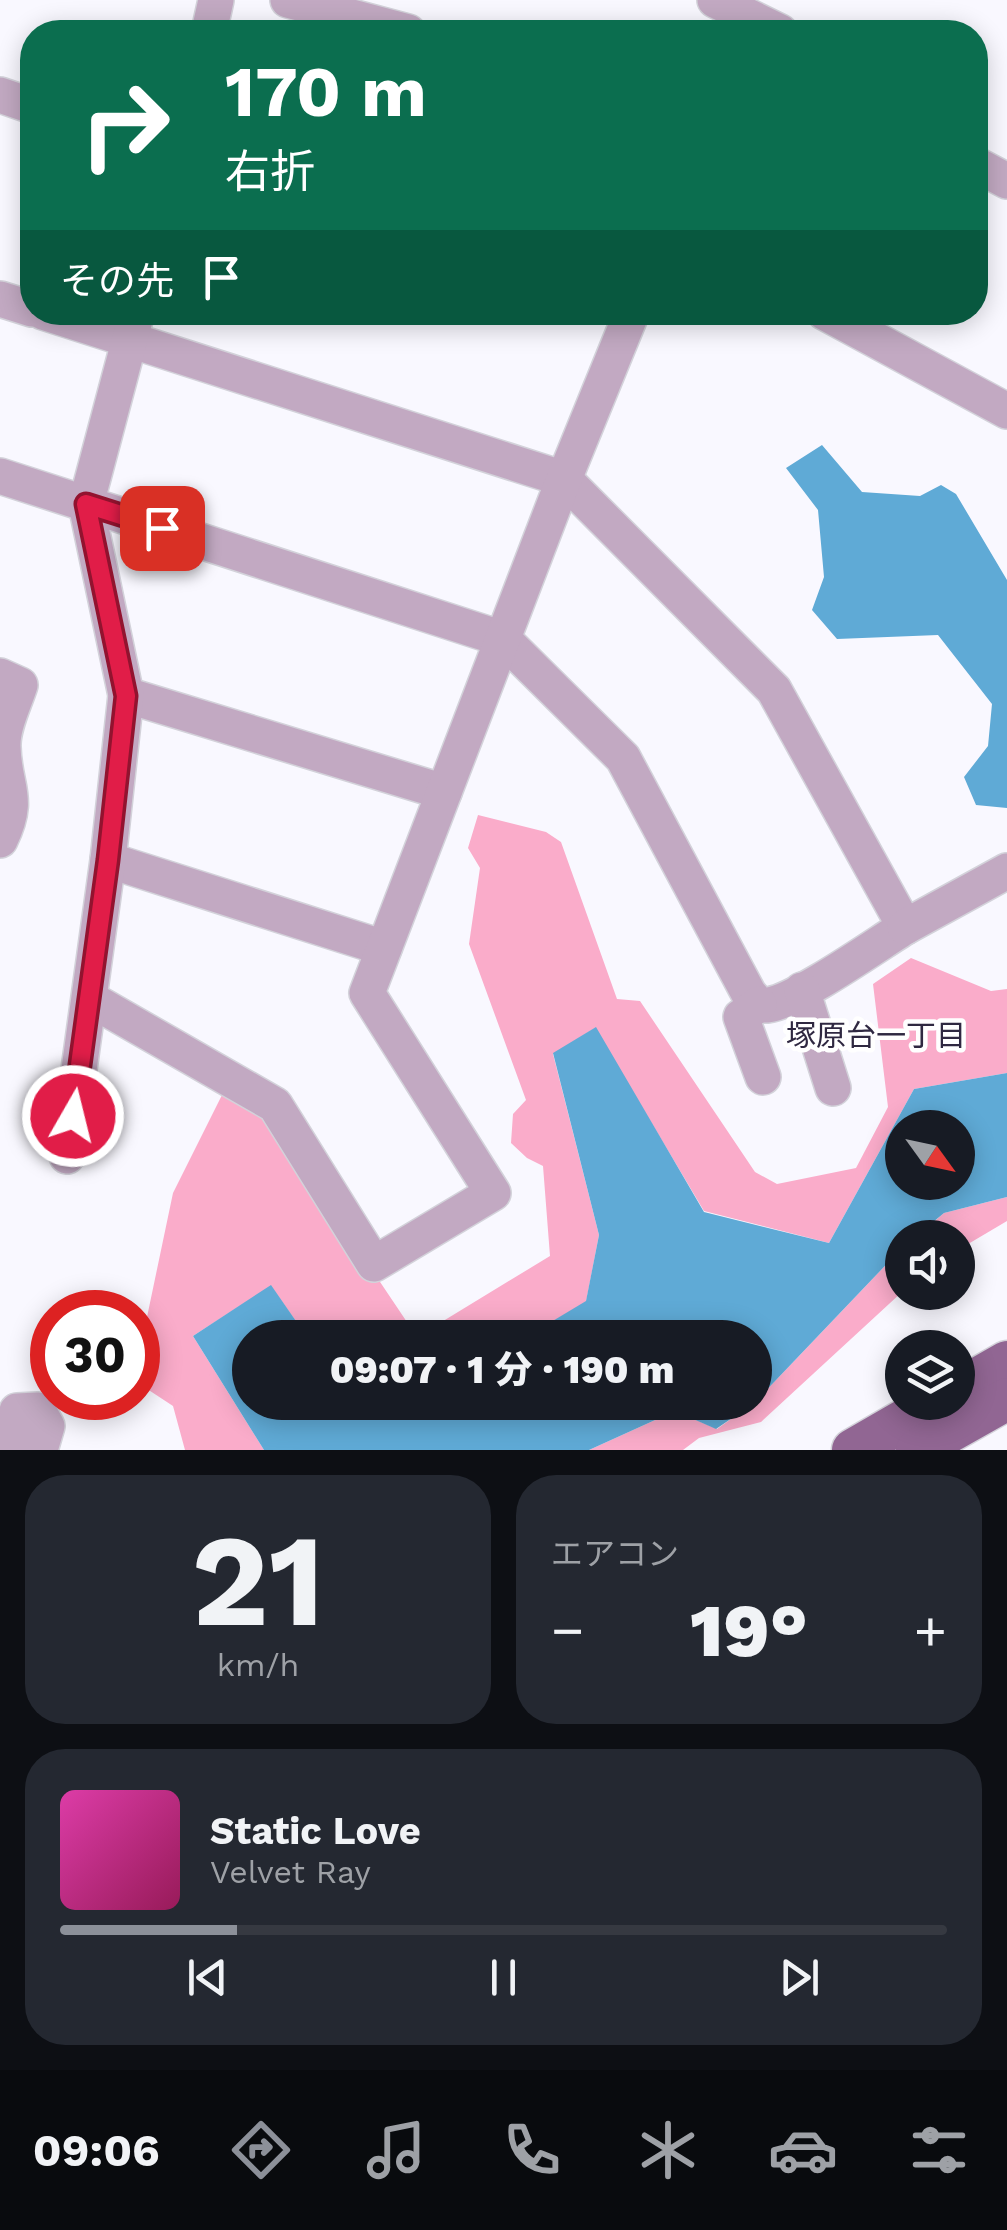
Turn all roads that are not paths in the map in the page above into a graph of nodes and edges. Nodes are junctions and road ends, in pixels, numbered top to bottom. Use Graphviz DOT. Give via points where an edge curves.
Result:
graph roads {
  1 [pos="288,0"];
  2 [pos="715,0"];
  3 [pos="363,20"];
  4 [pos="756,20"];
  5 [pos="627,325"];
  6 [pos="848,325"];
  7 [pos="133,326"];
  8 [pos="1007,411"];
  9 [pos="0,476"];
  10 [pos="564,479"];
  11 [pos="86,504"];
  12 [pos="503,639"];
  13 [pos="0,676"];
  14 [pos="126,696"];
  15 [pos="444,792"];
  16 [pos="0,840"];
  17 [pos="108,860"];
  18 [pos="1007,871"];
  19 [pos="904,927"];
  20 [pos="384,948"];
  21 [pos="802,990"];
  22 [pos="90,999"];
  23 [pos="759,1004"];
  24 [pos="762,1077"];
  25 [pos="833,1088"];
  26 [pos="67,1156"];
  27 [pos="1007,1362"];
  28 [pos="975,1380"];
  29 [pos="1007,1398"];
  30 [pos="905,1420"];
  31 [pos="6,1450"];
  32 [pos="40,1450"];
  33 [pos="853,1450"];
  34 [pos="917,1450"];
  1 -- 3 [label="street"];
  2 -- 4 [label="street"];
  5 -- 10 [label="street"];
  6 -- 8 [label="street"];
  7 -- 10 [label="street"];
  7 -- 11 [label="street"];
  9 -- 11 [label="street"];
  10 -- 12 [label="street"];
  10 -- 19 [label="street" via="774,690"];
  11 -- 12 [label="street"];
  11 -- 14 [label="street"];
  12 -- 15 [label="street"];
  12 -- 23 [label="street" via="623,758"];
  13 -- 16 [label="street" via="20,685 2,746 12,816"];
  14 -- 15 [label="street"];
  14 -- 17 [label="street"];
  15 -- 20 [label="street"];
  17 -- 20 [label="street"];
  17 -- 22 [label="street"];
  18 -- 19 [label="street"];
  19 -- 21 [label="street"];
  20 -- 22 [label="street" via="366,992 493,1193 374,1264 275,1105"];
  21 -- 23 [label="street"];
  21 -- 25 [label="street"];
  22 -- 26 [label="street"];
  23 -- 24 [label="street" via="741,1017"];
  27 -- 28 [label="main road"];
  29 -- 34 [label="main road"];
  30 -- 33 [label="main road"];
  31 -- 32 [label="street" via="18,1411 38,1410 47,1426"];
}
